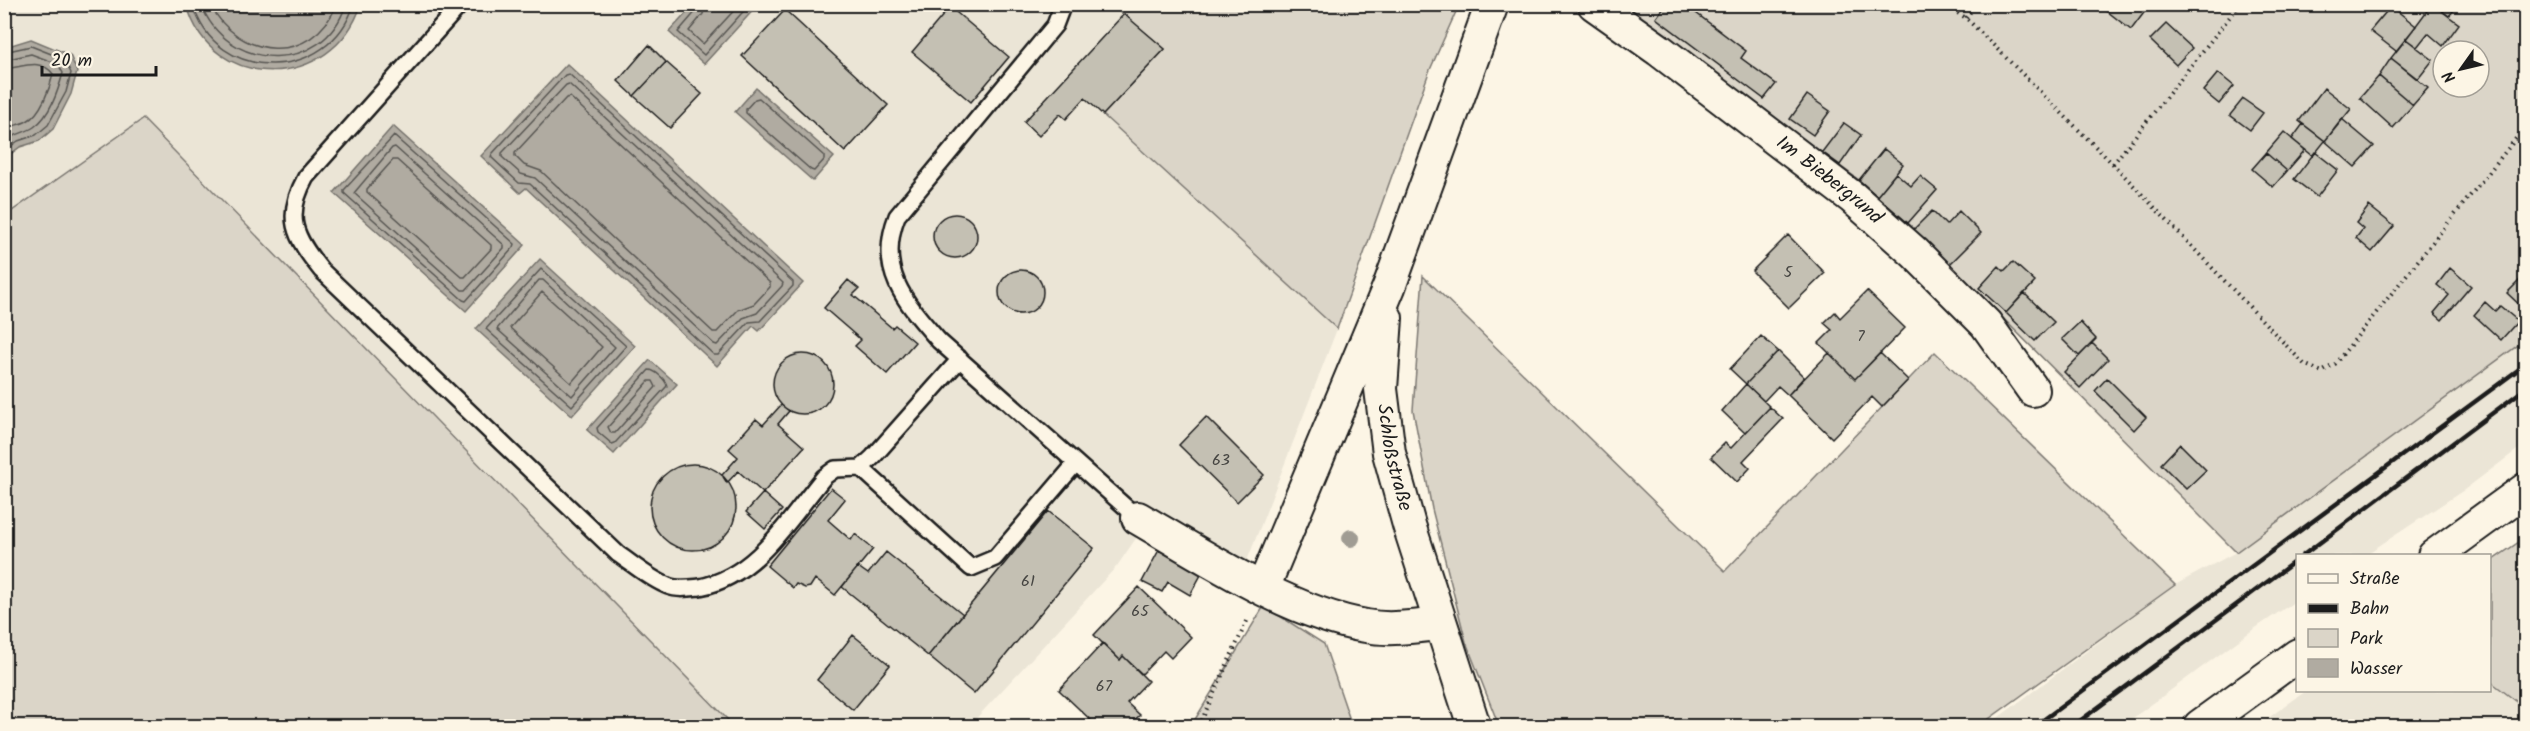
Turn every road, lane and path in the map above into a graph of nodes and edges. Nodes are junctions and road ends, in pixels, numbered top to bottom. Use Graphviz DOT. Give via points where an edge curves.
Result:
graph roads {
  1 [pos="461,4"];
  2 [pos="1063,4"];
  3 [pos="1492,4"];
  4 [pos="1594,4"];
  5 [pos="1942,4"];
  6 [pos="1976,4"];
  7 [pos="2240,4"];
  8 [pos="1966,18"];
  9 [pos="2526,126"];
  10 [pos="2113,164"];
  11 [pos="1389,287"];
  12 [pos="960,359"];
  13 [pos="2033,390"];
  14 [pos="1076,463"];
  15 [pos="861,468"];
  16 [pos="2522,498"];
  17 [pos="1138,518"];
  18 [pos="2447,552"];
  19 [pos="1263,588"];
  20 [pos="1440,624"];
  21 [pos="2296,656"];
  22 [pos="1199,726"];
  23 [pos="1474,726"];
  24 [pos="2200,726"];
  1 -- 15 [label="lane" via="306,177 296,195 294,225 300,241 321,270 618,554 670,587 690,588 730,578 758,557 824,477 835,468"];
  2 -- 12 [label="lane" via="1055,25 909,199 891,232 890,260 903,293 917,316"];
  3 -- 11 [label="street, Schloßstraße"];
  4 -- 13 [label="street, Im Biebergrund" via="1853,198 1986,324"];
  5 -- 8 [label="path"];
  6 -- 8 [label="path"];
  7 -- 10 [label="path"];
  8 -- 10 [label="path"];
  9 -- 10 [label="path" via="2335,364 2322,372 2304,364"];
  11 -- 19 [label="street, Schloßstraße"];
  11 -- 20 [label="street, Schloßstraße" via="1381,389 1389,453"];
  12 -- 14 [label="lane"];
  12 -- 15 [label="lane"];
  14 -- 15 [label="lane" via="995,558 971,568"];
  14 -- 17 [label="lane"];
  16 -- 18 [label="street"];
  17 -- 19 [label="street"];
  19 -- 20 [label="street" via="1335,619 1368,627"];
  19 -- 22 [label="path"];
  20 -- 23 [label="street, Schloßstraße"];
  21 -- 24 [label="street"];
}
